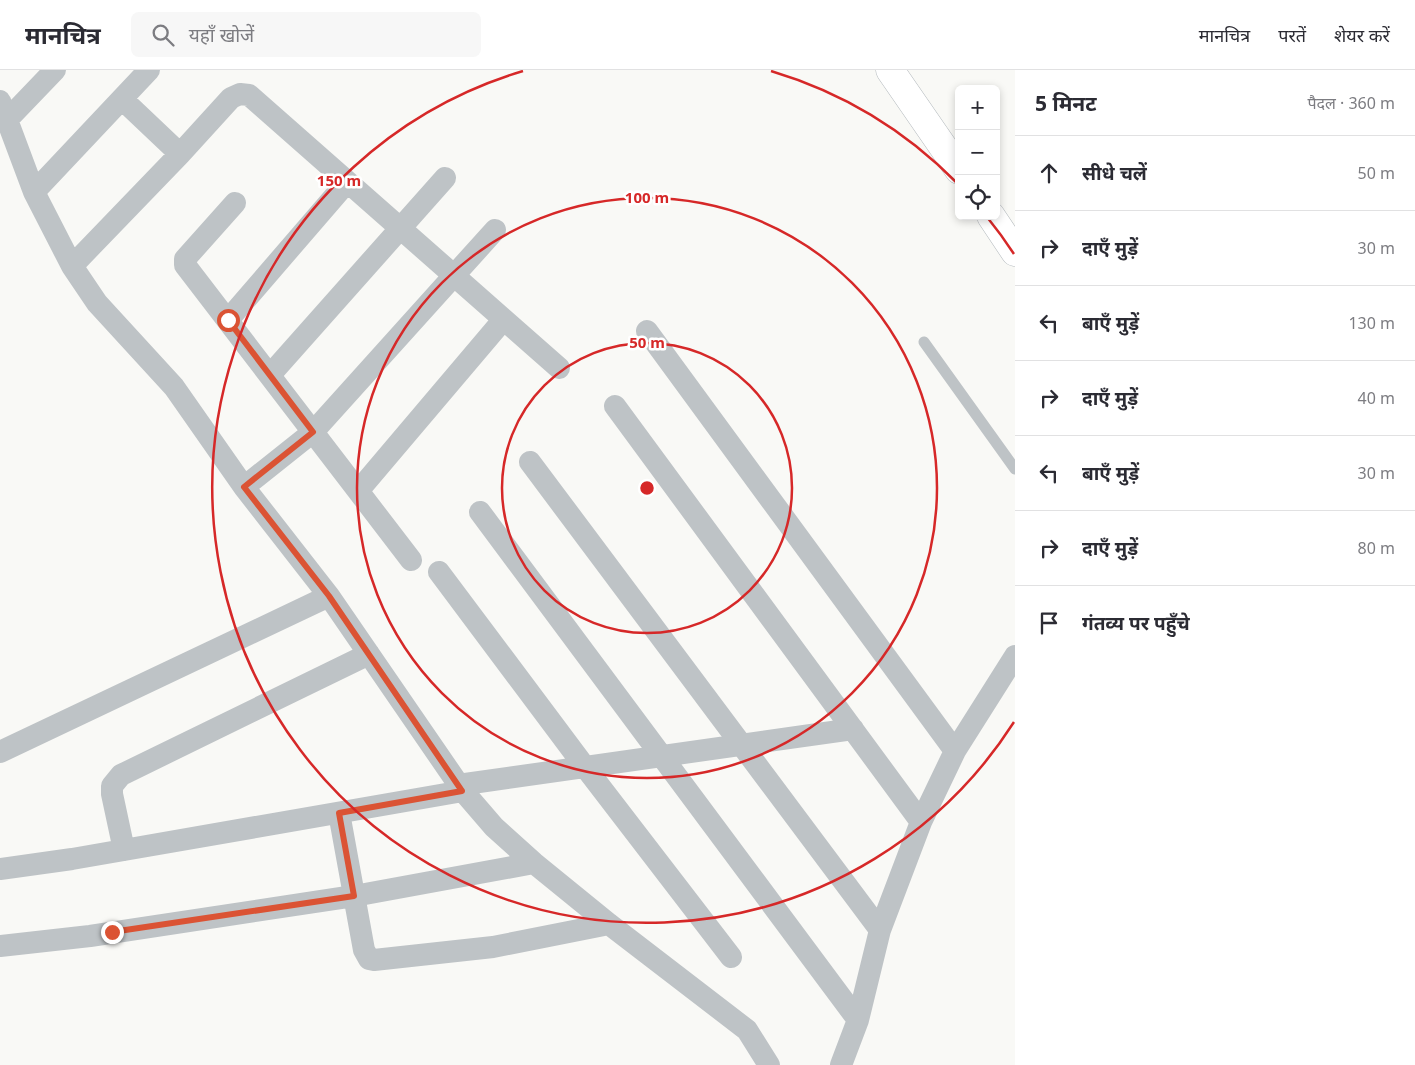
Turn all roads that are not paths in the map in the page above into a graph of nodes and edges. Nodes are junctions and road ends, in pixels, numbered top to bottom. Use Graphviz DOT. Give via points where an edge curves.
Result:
graph roads {
  1 [pos="55,70"];
  2 [pos="149,70"];
  3 [pos="890,70"];
  4 [pos="122,99"];
  5 [pos="4,111"];
  6 [pos="180,154"];
  7 [pos="955,164"];
  8 [pos="445,178"];
  9 [pos="347,182"];
  10 [pos="34,192"];
  11 [pos="235,203"];
  12 [pos="994,220"];
  13 [pos="400,228"];
  14 [pos="495,230"];
  15 [pos="1015,252"];
  16 [pos="72,266"];
  17 [pos="453,276"];
  18 [pos="228,320"];
  19 [pos="503,320"];
  20 [pos="647,331"];
  21 [pos="924,342"];
  22 [pos="559,368"];
  23 [pos="270,375"];
  24 [pos="615,406"];
  25 [pos="313,432"];
  26 [pos="530,462"];
  27 [pos="1015,469"];
  28 [pos="244,487"];
  29 [pos="359,490"];
  30 [pos="480,512"];
  31 [pos="412,560"];
  32 [pos="439,572"];
  33 [pos="329,596"];
  34 [pos="369,654"];
  35 [pos="1015,656"];
  36 [pos="852,729"];
  37 [pos="742,745"];
  38 [pos="955,750"];
  39 [pos="0,752"];
  40 [pos="662,756"];
  41 [pos="585,767"];
  42 [pos="460,788"];
  43 [pos="339,813"];
  44 [pos="921,822"];
  45 [pos="124,850"];
  46 [pos="534,863"];
  47 [pos="0,869"];
  48 [pos="354,896"];
  49 [pos="609,924"];
  50 [pos="880,930"];
  51 [pos="0,946"];
  52 [pos="731,957"];
  53 [pos="858,1020"];
  54 [pos="769,1065"];
  55 [pos="840,1065"];
  1 -- 5 [label="street"];
  2 -- 4 [label="street"];
  3 -- 7 [label="street"];
  4 -- 6 [label="street"];
  4 -- 10 [label="street"];
  5 -- 10 [label="street"];
  6 -- 9 [label="street" via="231,98 249,95"];
  6 -- 16 [label="street"];
  8 -- 13 [label="street"];
  9 -- 13 [label="street"];
  9 -- 18 [label="street"];
  10 -- 16 [label="street"];
  11 -- 18 [label="street" via="184,261"];
  12 -- 15 [label="street"];
  13 -- 17 [label="street"];
  13 -- 23 [label="street"];
  14 -- 17 [label="street"];
  16 -- 28 [label="street" via="97,303 174,387"];
  17 -- 19 [label="street"];
  17 -- 25 [label="street"];
  18 -- 23 [label="street"];
  19 -- 22 [label="street"];
  19 -- 29 [label="street"];
  20 -- 38 [label="street"];
  21 -- 27 [label="lane"];
  23 -- 25 [label="street"];
  24 -- 36 [label="street"];
  25 -- 28 [label="street"];
  25 -- 29 [label="street"];
  26 -- 37 [label="street"];
  28 -- 33 [label="street"];
  29 -- 31 [label="street"];
  30 -- 40 [label="street"];
  32 -- 41 [label="street"];
  33 -- 34 [label="street"];
  33 -- 39 [label="street"];
  34 -- 42 [label="street"];
  34 -- 45 [label="street" via="121,775 112,786 112,794"];
  35 -- 38 [label="street"];
  36 -- 37 [label="street"];
  36 -- 44 [label="street"];
  37 -- 40 [label="street"];
  37 -- 50 [label="street"];
  38 -- 44 [label="street"];
  40 -- 41 [label="street"];
  40 -- 53 [label="street"];
  41 -- 42 [label="street"];
  41 -- 52 [label="street"];
  42 -- 43 [label="street"];
  42 -- 46 [label="street" via="494,827"];
  43 -- 45 [label="street"];
  43 -- 48 [label="street"];
  44 -- 50 [label="street"];
  45 -- 47 [label="street"];
  46 -- 48 [label="street"];
  46 -- 49 [label="street"];
  48 -- 49 [label="street" via="366,956 374,960 493,947"];
  48 -- 51 [label="street" via="90,936"];
  49 -- 54 [label="street" via="747,1030"];
  50 -- 53 [label="street"];
  53 -- 55 [label="street"];
}
